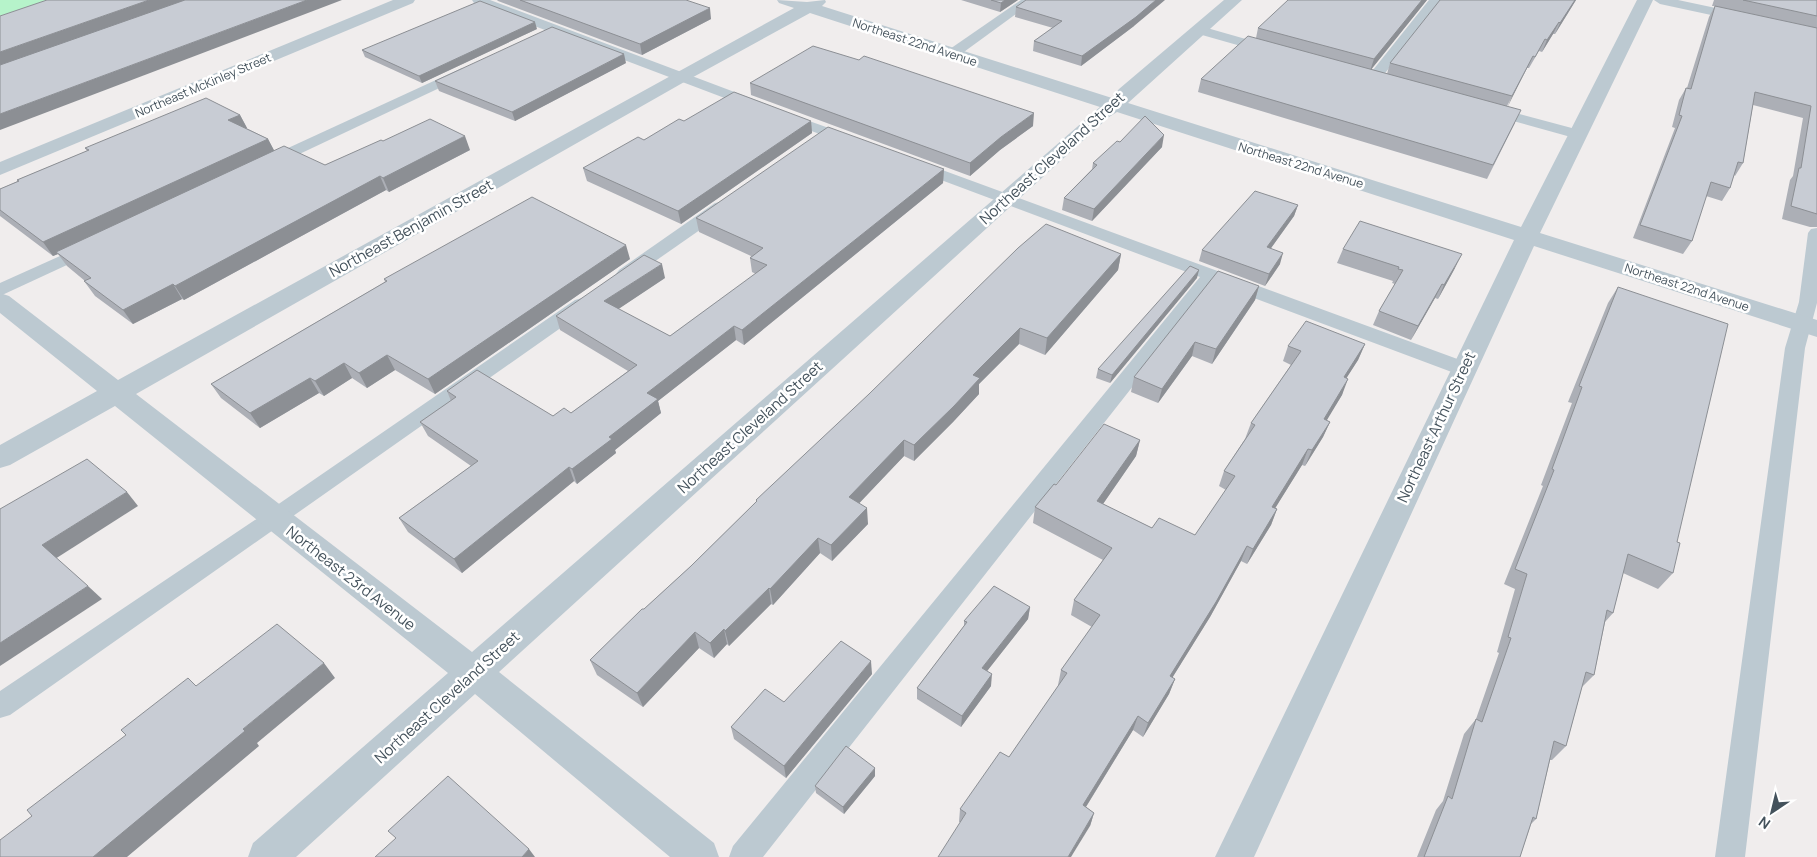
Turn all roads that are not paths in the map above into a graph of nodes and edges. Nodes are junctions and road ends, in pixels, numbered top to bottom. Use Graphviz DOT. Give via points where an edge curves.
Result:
graph roads {
  1 [pos="407,0"];
  2 [pos="478,0"];
  3 [pos="785,0"];
  4 [pos="1029,0"];
  5 [pos="1234,0"];
  6 [pos="1436,0"];
  7 [pos="1645,0"];
  8 [pos="1660,0"];
  9 [pos="815,4"];
  10 [pos="1753,20"];
  11 [pos="553,29"];
  12 [pos="1200,30"];
  13 [pos="535,37"];
  14 [pos="1282,53"];
  15 [pos="952,54"];
  16 [pos="472,67"];
  17 [pos="680,77"];
  18 [pos="1392,83"];
  19 [pos="1115,106"];
  20 [pos="1477,106"];
  21 [pos="1578,134"];
  22 [pos="864,146"];
  23 [pos="900,159"];
  24 [pos="0,169"];
  25 [pos="255,170"];
  26 [pos="738,195"];
  27 [pos="1007,199"];
  28 [pos="1817,233"];
  29 [pos="1528,236"];
  30 [pos="101,242"];
  31 [pos="1211,275"];
  32 [pos="0,290"];
  33 [pos="0,301"];
  34 [pos="1809,327"];
  35 [pos="1464,369"];
  36 [pos="117,393"];
  37 [pos="0,458"];
  38 [pos="275,518"];
  39 [pos="473,673"];
  40 [pos="0,706"];
  41 [pos="266,857"];
  42 [pos="700,857"];
  43 [pos="744,857"];
  44 [pos="1234,857"];
  45 [pos="1730,857"];
  1 -- 24 [label="street, Northeast McKinley Street"];
  2 -- 11 [label="lane"];
  3 -- 9 [label="street, Northeast 22nd Avenue"];
  4 -- 15 [label="lane"];
  5 -- 12 [label="street, Northeast Cleveland Street"];
  6 -- 18 [label="lane" via="1369,77"];
  7 -- 21 [label="street, Northeast Arthur Street"];
  8 -- 10 [label="lane"];
  9 -- 15 [label="street, Northeast 22nd Avenue"];
  9 -- 17 [label="street, Northeast Benjamin Street"];
  11 -- 13 [label="lane"];
  11 -- 17 [label="lane"];
  12 -- 14 [label="lane"];
  12 -- 19 [label="street, Northeast Cleveland Street" via="1126,92"];
  15 -- 19 [label="street, Northeast 22nd Avenue"];
  16 -- 25 [label="lane"];
  17 -- 22 [label="lane" via="820,138"];
  17 -- 36 [label="street, Northeast Benjamin Street"];
  19 -- 27 [label="street, Northeast Cleveland Street" via="1102,113"];
  19 -- 29 [label="street, Northeast 22nd Avenue"];
  20 -- 21 [label="lane"];
  21 -- 29 [label="street, Northeast Arthur Street"];
  23 -- 27 [label="lane"];
  26 -- 38 [label="lane"];
  27 -- 31 [label="lane"];
  27 -- 39 [label="street, Northeast Cleveland Street"];
  28 -- 34 [label="lane" via="1808,302"];
  29 -- 34 [label="street, Northeast 22nd Avenue"];
  29 -- 35 [label="street, Northeast Arthur Street"];
  30 -- 32 [label="lane"];
  31 -- 35 [label="lane"];
  31 -- 43 [label="lane"];
  33 -- 36 [label="street, Northeast 23rd Avenue"];
  34 -- 45 [label="lane" via="1795,348"];
  35 -- 44 [label="street, Northeast Arthur Street"];
  36 -- 37 [label="street, Northeast Benjamin Street"];
  36 -- 38 [label="street, Northeast 23rd Avenue"];
  38 -- 39 [label="street, Northeast 23rd Avenue"];
  38 -- 40 [label="lane"];
  39 -- 41 [label="street, Northeast Cleveland Street"];
  39 -- 42 [label="street, Northeast 23rd Avenue"];
}
